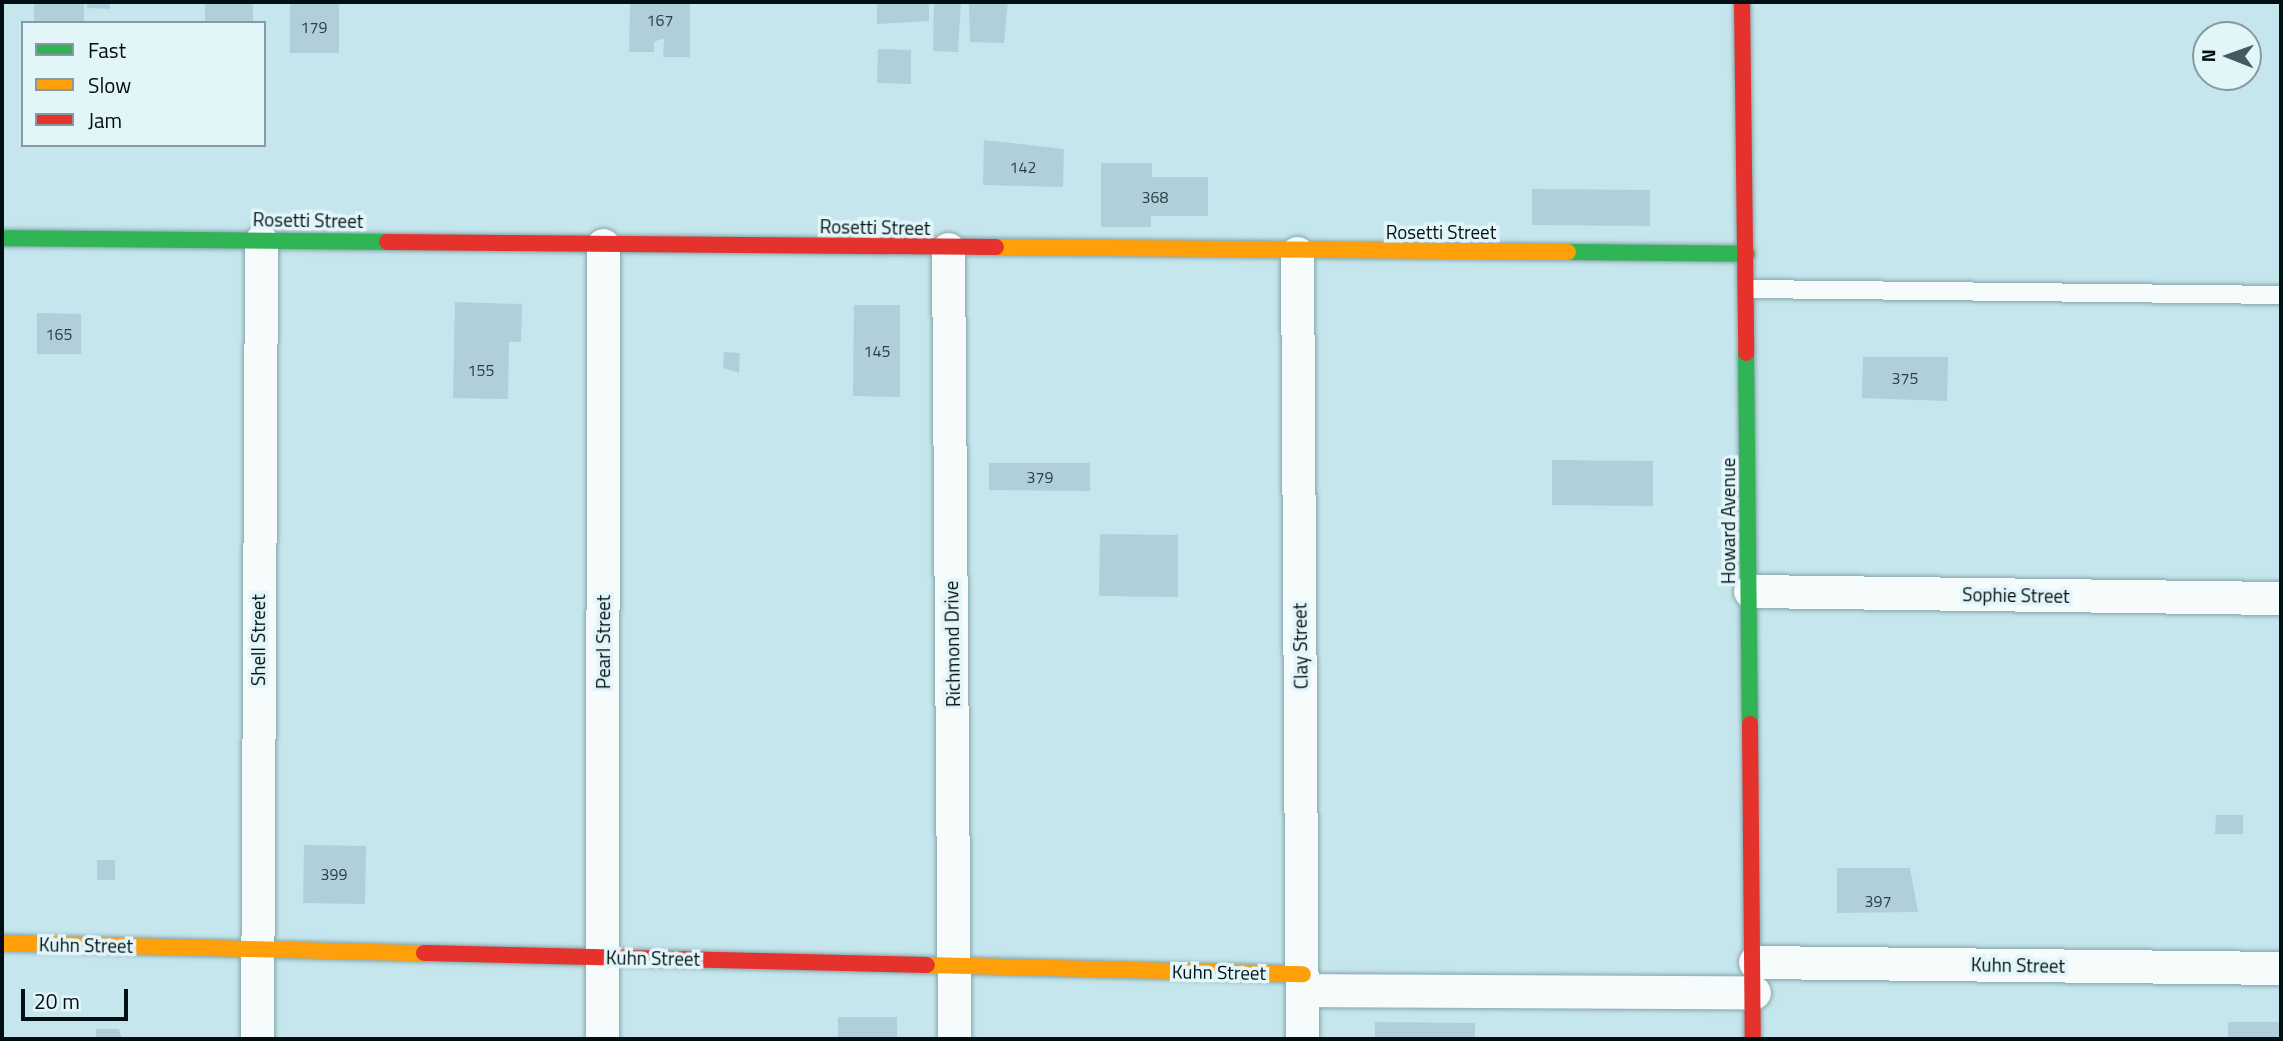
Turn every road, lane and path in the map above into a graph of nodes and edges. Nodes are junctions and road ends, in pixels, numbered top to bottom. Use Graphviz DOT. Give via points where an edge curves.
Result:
graph roads {
  1 [pos="1742,2"];
  2 [pos="2,238"];
  3 [pos="261,241"];
  4 [pos="603,245"];
  5 [pos="948,248"];
  6 [pos="1297,253"];
  7 [pos="1747,254"];
  8 [pos="1748,289"];
  9 [pos="2281,295"];
  10 [pos="1750,591"];
  11 [pos="2281,598"];
  12 [pos="2,943"];
  13 [pos="257,949"];
  14 [pos="602,957"];
  15 [pos="955,966"];
  16 [pos="2281,968"];
  17 [pos="1755,977"];
  18 [pos="1303,982"];
  19 [pos="257,1039"];
  20 [pos="602,1039"];
  21 [pos="954,1039"];
  22 [pos="1302,1039"];
  23 [pos="1753,1039"];
  1 -- 7 [label="street, Howard Avenue"];
  2 -- 3 [label="street, Rosetti Street"];
  3 -- 4 [label="street, Rosetti Street"];
  3 -- 13 [label="street, Shell Street"];
  4 -- 5 [label="street, Rosetti Street"];
  4 -- 14 [label="street, Pearl Street"];
  5 -- 6 [label="street, Rosetti Street"];
  5 -- 15 [label="street, Richmond Drive"];
  6 -- 7 [label="street, Rosetti Street"];
  6 -- 18 [label="street, Clay Street"];
  7 -- 8 [label="street, Howard Avenue"];
  8 -- 9 [label="lane"];
  8 -- 10 [label="street, Howard Avenue"];
  10 -- 11 [label="street, Sophie Street"];
  10 -- 17 [label="street, Howard Avenue"];
  12 -- 13 [label="street, Kuhn Street"];
  13 -- 14 [label="street, Kuhn Street"];
  13 -- 19 [label="street, Shell Street"];
  14 -- 15 [label="street, Kuhn Street"];
  14 -- 20 [label="street, Pearl Street"];
  15 -- 18 [label="street, Kuhn Street"];
  15 -- 21 [label="street, Richmond Drive"];
  16 -- 17 [label="street, Kuhn Street"];
  17 -- 18 [label="street, Kuhn Street"];
  17 -- 23 [label="street, Howard Avenue"];
  18 -- 22 [label="street, Clay Street"];
}
